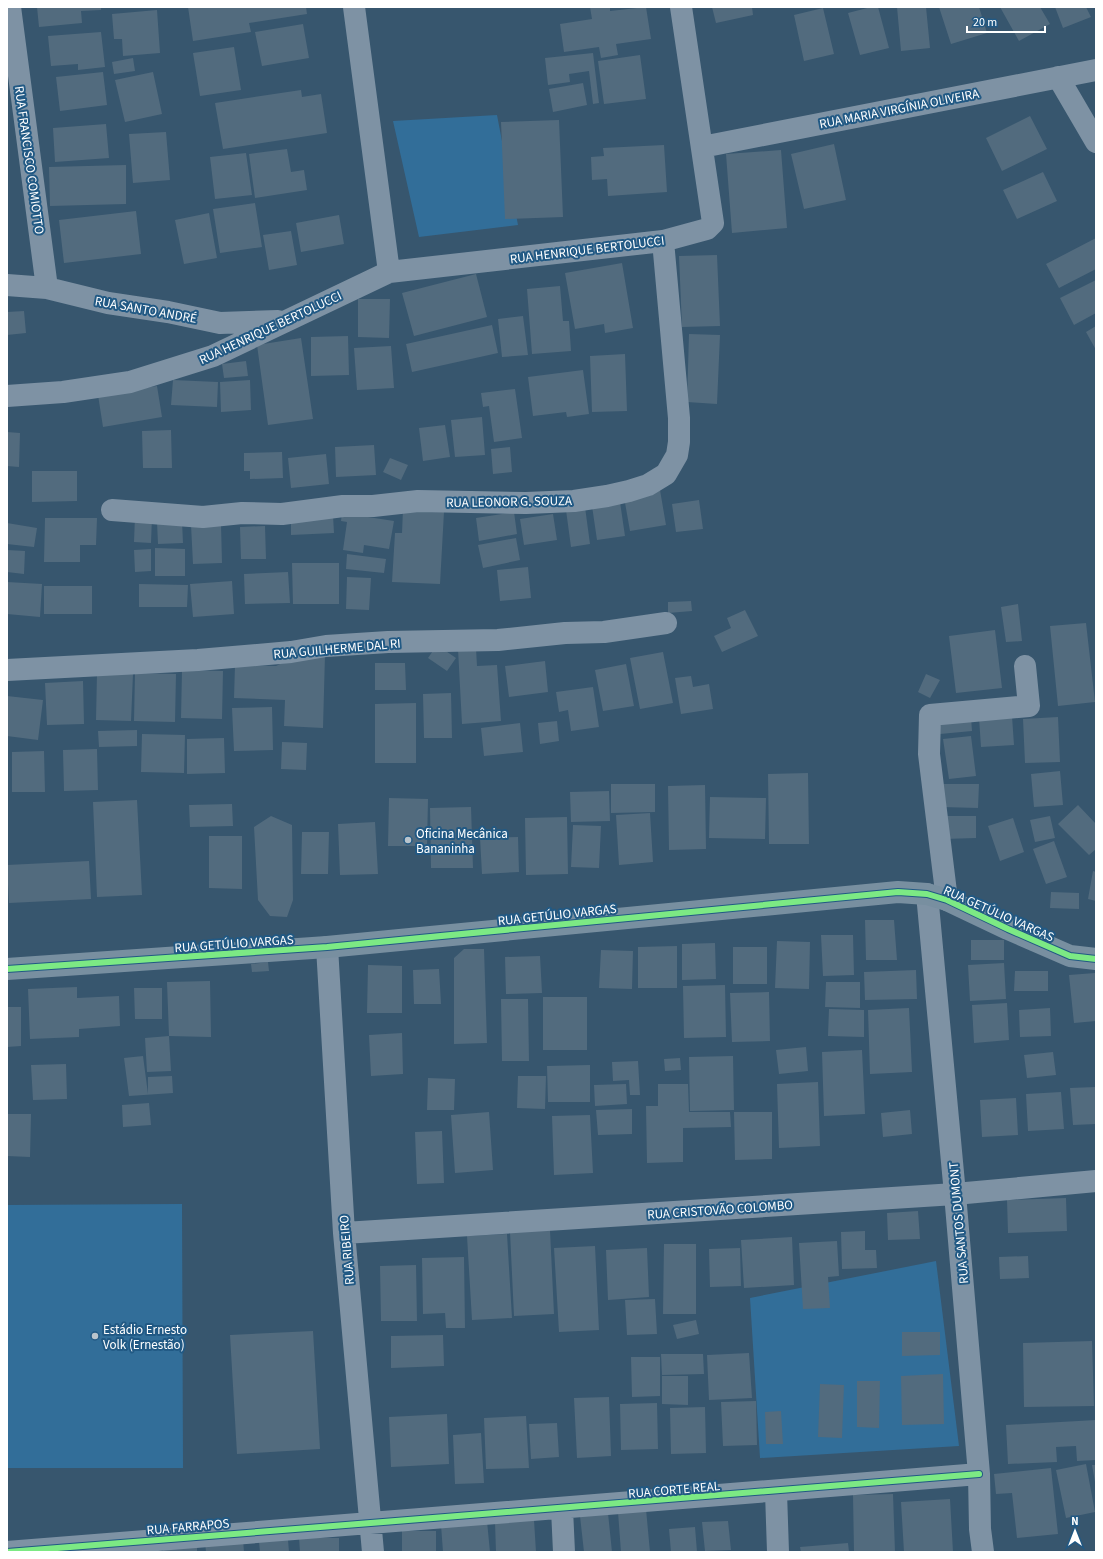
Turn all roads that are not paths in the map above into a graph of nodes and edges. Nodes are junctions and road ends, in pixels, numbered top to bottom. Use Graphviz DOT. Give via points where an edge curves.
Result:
graph roads {
  1 [pos="10,7"];
  2 [pos="354,7"];
  3 [pos="681,7"];
  4 [pos="1096,70"];
  5 [pos="1058,77"];
  6 [pos="1096,142"];
  7 [pos="702,147"];
  8 [pos="663,241"];
  9 [pos="389,272"];
  10 [pos="7,285"];
  11 [pos="47,288"];
  12 [pos="285,321"];
  13 [pos="7,396"];
  14 [pos="112,510"];
  15 [pos="666,623"];
  16 [pos="1026,666"];
  17 [pos="7,670"];
  18 [pos="937,897"];
  19 [pos="327,948"];
  20 [pos="1096,959"];
  21 [pos="7,969"];
  22 [pos="1096,1181"];
  23 [pos="956,1194"];
  24 [pos="344,1233"];
  25 [pos="979,1474"];
  26 [pos="776,1492"];
  27 [pos="562,1509"];
  28 [pos="370,1522"];
  29 [pos="7,1552"];
  30 [pos="373,1552"];
  31 [pos="564,1552"];
  32 [pos="778,1552"];
  33 [pos="983,1552"];
  1 -- 11 [label="street, RUA FRANCISCO COMIOTTO"];
  2 -- 9 [label="street"];
  3 -- 7 [label="street"];
  4 -- 5 [label="street, RUA MARIA VIRGÍNIA OLIVEIRA"];
  5 -- 6 [label="street"];
  5 -- 7 [label="street, RUA MARIA VIRGÍNIA OLIVEIRA"];
  7 -- 8 [label="street, RUA HENRIQUE BERTOLUCCI" via="713,223 707,229"];
  8 -- 9 [label="street, RUA HENRIQUE BERTOLUCCI"];
  8 -- 14 [label="street, RUA LEONOR G. SOUZA" via="679,442 677,455 666,474 648,485 607,496 574,501 418,501 343,506 282,514 242,513 202,517"];
  9 -- 12 [label="street, RUA HENRIQUE BERTOLUCCI"];
  10 -- 11 [label="street, RUA SANTO ANDRÉ"];
  11 -- 12 [label="street, RUA SANTO ANDRÉ" via="108,303 220,323"];
  12 -- 13 [label="street, RUA HENRIQUE BERTOLUCCI" via="213,356 130,382 63,392"];
  15 -- 17 [label="street, RUA GUILHERME DAL RI" via="604,632 498,640 388,642 198,660"];
  16 -- 18 [label="street, RUA SANTOS DUMONT" via="1029,706 930,715 929,754"];
  18 -- 19 [label="street, RUA GETÚLIO VARGAS" via="890,893"];
  18 -- 20 [label="street, RUA GETÚLIO VARGAS" via="1070,956"];
  18 -- 23 [label="street, RUA SANTOS DUMONT"];
  19 -- 21 [label="street, RUA GETÚLIO VARGAS"];
  19 -- 24 [label="street, RUA RIBEIRO"];
  22 -- 23 [label="street, RUA CRISTOVÃO COLOMBO"];
  23 -- 24 [label="street, RUA CRISTOVÃO COLOMBO"];
  23 -- 25 [label="street, RUA SANTOS DUMONT"];
  24 -- 28 [label="street, RUA RIBEIRO"];
  25 -- 26 [label="street, RUA CORTE REAL"];
  25 -- 33 [label="street, RUA SANTOS DUMONT"];
  26 -- 27 [label="street, RUA CORTE REAL"];
  26 -- 32 [label="street"];
  27 -- 28 [label="street, RUA CORTE REAL"];
  27 -- 31 [label="street"];
  28 -- 29 [label="street, RUA FARRAPOS"];
  28 -- 30 [label="street, RUA RIBEIRO"];
}
